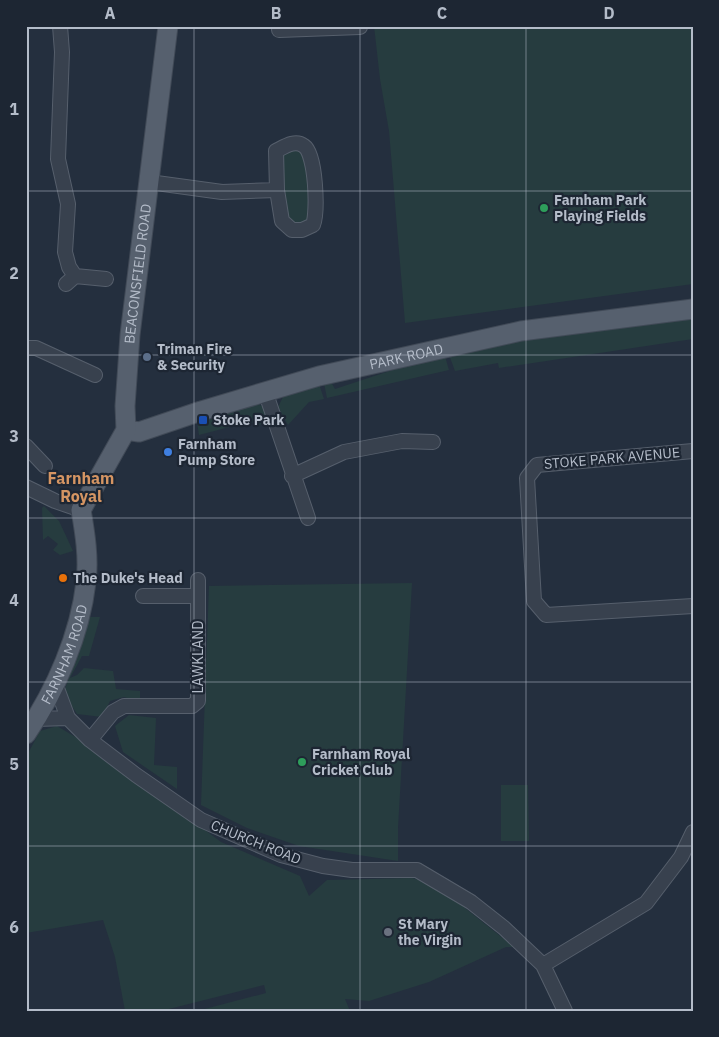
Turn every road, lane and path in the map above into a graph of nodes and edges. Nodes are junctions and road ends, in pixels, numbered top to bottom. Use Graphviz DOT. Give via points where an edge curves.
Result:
graph roads {
  1 [pos="60,26"];
  2 [pos="168,26"];
  3 [pos="360,27"];
  4 [pos="307,28"];
  5 [pos="279,30"];
  6 [pos="149,182"];
  7 [pos="277,190"];
  8 [pos="106,279"];
  9 [pos="693,309"];
  10 [pos="26,348"];
  11 [pos="95,375"];
  12 [pos="265,391"];
  13 [pos="126,430"];
  14 [pos="433,442"];
  15 [pos="26,446"];
  16 [pos="693,451"];
  17 [pos="45,466"];
  18 [pos="292,476"];
  19 [pos="26,487"];
  20 [pos="81,510"];
  21 [pos="308,518"];
  22 [pos="198,580"];
  23 [pos="143,596"];
  24 [pos="198,596"];
  25 [pos="693,606"];
  26 [pos="56,683"];
  27 [pos="68,718"];
  28 [pos="31,726"];
  29 [pos="90,740"];
  30 [pos="693,832"];
  31 [pos="543,965"];
  32 [pos="565,1011"];
  1 -- 8 [label="street" via="58,160 68,204 65,252 71,280"];
  2 -- 6 [label="main road, BEACONSFIELD ROAD"];
  3 -- 4 [label="street"];
  4 -- 5 [label="street"];
  6 -- 7 [label="street" via="222,192"];
  6 -- 13 [label="main road, BEACONSFIELD ROAD" via="130,335 124,406"];
  7 -- 7 [label="street" via="276,152 293,144 306,146 312,158 317,216 313,225 292,230 282,221"];
  9 -- 12 [label="main road, PARK ROAD" via="521,331"];
  10 -- 11 [label="street" via="36,348"];
  12 -- 13 [label="main road, PARK ROAD" via="139,432"];
  12 -- 18 [label="street"];
  13 -- 20 [label="main road"];
  14 -- 18 [label="street" via="402,441 344,452"];
  15 -- 17 [label="street"];
  16 -- 25 [label="street, STOKE PARK AVENUE" via="537,464 528,478 534,602 546,615"];
  18 -- 21 [label="street"];
  19 -- 20 [label="street"];
  20 -- 26 [label="main road, FARNHAM ROAD" via="86,538 86,581 77,623"];
  22 -- 24 [label="street, LAWKLAND"];
  23 -- 24 [label="street"];
  24 -- 29 [label="street, LAWKLAND" via="198,701 192,706 124,706 113,712"];
  26 -- 27 [label="street, CHURCH ROAD"];
  26 -- 28 [label="main road, FARNHAM ROAD"];
  27 -- 28 [label="street"];
  27 -- 29 [label="street, CHURCH ROAD"];
  29 -- 31 [label="street, CHURCH ROAD" via="202,820 281,855 352,870 416,870 471,902"];
  30 -- 31 [label="street" via="681,857 646,903"];
  31 -- 32 [label="street, CHURCH ROAD"];
}
